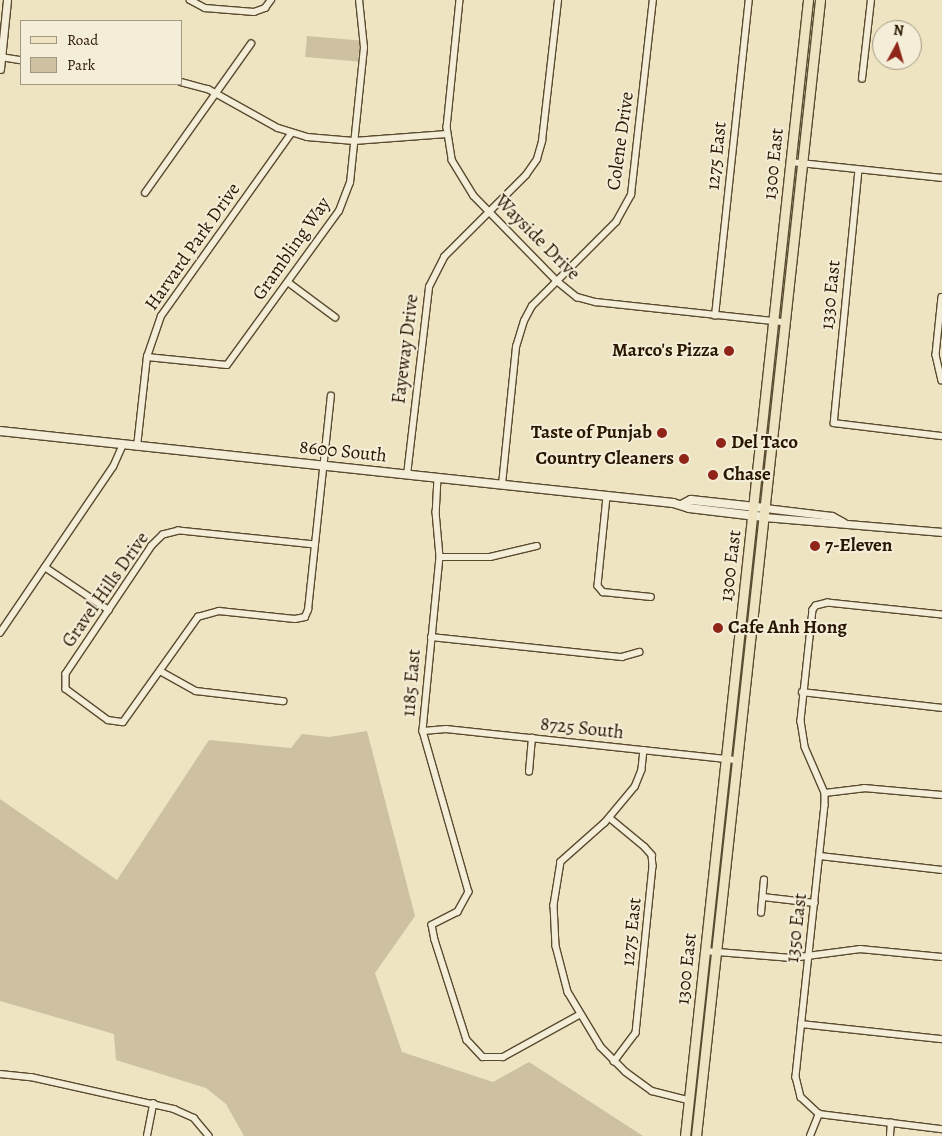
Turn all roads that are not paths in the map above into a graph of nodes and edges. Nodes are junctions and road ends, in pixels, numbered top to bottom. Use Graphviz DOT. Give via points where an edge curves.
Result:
graph roads {
  1 [pos="7,0"];
  2 [pos="190,0"];
  3 [pos="271,0"];
  4 [pos="359,0"];
  5 [pos="460,0"];
  6 [pos="558,0"];
  7 [pos="653,0"];
  8 [pos="749,0"];
  9 [pos="808,0"];
  10 [pos="820,0"];
  11 [pos="871,0"];
  12 [pos="251,44"];
  13 [pos="1,57"];
  14 [pos="20,60"];
  15 [pos="0,69"];
  16 [pos="862,79"];
  17 [pos="182,82"];
  18 [pos="217,94"];
  19 [pos="291,134"];
  20 [pos="447,134"];
  21 [pos="354,141"];
  22 [pos="791,162"];
  23 [pos="802,164"];
  24 [pos="859,170"];
  25 [pos="942,178"];
  26 [pos="146,193"];
  27 [pos="489,212"];
  28 [pos="557,281"];
  29 [pos="288,282"];
  30 [pos="942,297"];
  31 [pos="335,316"];
  32 [pos="715,316"];
  33 [pos="774,321"];
  34 [pos="784,322"];
  35 [pos="147,357"];
  36 [pos="768,375"];
  37 [pos="779,378"];
  38 [pos="942,380"];
  39 [pos="331,396"];
  40 [pos="0,431"];
  41 [pos="942,436"];
  42 [pos="123,445"];
  43 [pos="137,446"];
  44 [pos="324,466"];
  45 [pos="407,475"];
  46 [pos="438,478"];
  47 [pos="502,485"];
  48 [pos="607,497"];
  49 [pos="754,511"];
  50 [pos="764,512"];
  51 [pos="942,532"];
  52 [pos="315,545"];
  53 [pos="537,546"];
  54 [pos="440,556"];
  55 [pos="45,567"];
  56 [pos="651,597"];
  57 [pos="109,610"];
  58 [pos="942,615"];
  59 [pos="0,634"];
  60 [pos="431,638"];
  61 [pos="639,652"];
  62 [pos="160,671"];
  63 [pos="802,692"];
  64 [pos="283,701"];
  65 [pos="942,708"];
  66 [pos="423,731"];
  67 [pos="532,738"];
  68 [pos="644,750"];
  69 [pos="726,759"];
  70 [pos="737,760"];
  71 [pos="528,772"];
  72 [pos="825,793"];
  73 [pos="942,795"];
  74 [pos="610,818"];
  75 [pos="820,856"];
  76 [pos="942,870"];
  77 [pos="764,880"];
  78 [pos="763,897"];
  79 [pos="815,903"];
  80 [pos="761,913"];
  81 [pos="705,951"];
  82 [pos="716,952"];
  83 [pos="808,956"];
  84 [pos="942,957"];
  85 [pos="579,1015"];
  86 [pos="801,1024"];
  87 [pos="942,1039"];
  88 [pos="614,1062"];
  89 [pos="0,1074"];
  90 [pos="688,1100"];
  91 [pos="154,1104"];
  92 [pos="819,1114"];
  93 [pos="892,1123"];
  94 [pos="942,1128"];
  95 [pos="147,1136"];
  96 [pos="209,1136"];
  97 [pos="685,1136"];
  98 [pos="696,1136"];
  99 [pos="810,1136"];
  100 [pos="890,1136"];
  1 -- 13 [label="street"];
  2 -- 3 [label="street" via="205,8 260,11"];
  4 -- 21 [label="street, Grambling Way" via="364,48"];
  5 -- 20 [label="street, Wayside Drive"];
  6 -- 27 [label="street, Fayeway Drive" via="540,150 526,175"];
  7 -- 28 [label="street, Colene Drive" via="630,195 616,222"];
  8 -- 32 [label="street, 1275 East"];
  9 -- 22 [label="main road, 1300 East"];
  10 -- 23 [label="main road, 1300 East"];
  11 -- 16 [label="street"];
  12 -- 18 [label="street"];
  13 -- 14 [label="street"];
  13 -- 15 [label="street"];
  17 -- 18 [label="street" via="199,85"];
  18 -- 19 [label="street"];
  18 -- 26 [label="street"];
  19 -- 21 [label="street"];
  19 -- 35 [label="street, Harvard Park Drive" via="161,316"];
  20 -- 21 [label="street"];
  20 -- 27 [label="street, Wayside Drive" via="457,172"];
  21 -- 29 [label="street, Grambling Way" via="346,198"];
  22 -- 23 [label="street"];
  22 -- 33 [label="main road, 1300 East"];
  23 -- 24 [label="street"];
  23 -- 34 [label="main road, 1300 East"];
  24 -- 25 [label="street"];
  24 -- 41 [label="street, 1330 East" via="834,423"];
  27 -- 28 [label="street, Wayside Drive"];
  27 -- 45 [label="street, Fayeway Drive" via="444,257 429,287"];
  28 -- 32 [label="street, Wayside Drive" via="586,300"];
  28 -- 47 [label="street, Colene Drive" via="532,306 518,338"];
  29 -- 31 [label="street"];
  29 -- 35 [label="street, Grambling Way" via="227,365"];
  30 -- 38 [label="street" via="936,355"];
  32 -- 33 [label="street, Wayside Drive"];
  33 -- 34 [label="street, Wayside Drive"];
  33 -- 36 [label="main road, 1300 East"];
  34 -- 37 [label="main road, 1300 East"];
  35 -- 43 [label="street, Harvard Park Drive"];
  36 -- 37 [label="main road"];
  36 -- 49 [label="main road, 1300 East"];
  37 -- 50 [label="main road, 1300 East"];
  39 -- 44 [label="street"];
  40 -- 42 [label="main road, 8600 South"];
  42 -- 43 [label="main road, 8600 South"];
  42 -- 55 [label="street" via="117,460"];
  43 -- 44 [label="main road, 8600 South"];
  44 -- 45 [label="main road, 8600 South"];
  44 -- 52 [label="street"];
  45 -- 46 [label="main road, 8600 South"];
  46 -- 47 [label="main road, 8600 South"];
  46 -- 54 [label="street, 1185 East" via="436,512"];
  47 -- 48 [label="main road, 8600 South"];
  48 -- 49 [label="main road, 8600 South" via="683,504 691,500"];
  48 -- 56 [label="street" via="598,586 604,592"];
  49 -- 50 [label="main road, 8600 South"];
  49 -- 69 [label="main road, 1300 East"];
  50 -- 51 [label="street, 8600 South" via="832,516 843,522"];
  50 -- 70 [label="main road, 1300 East"];
  52 -- 57 [label="street, Gravel Hills Drive" via="171,532 157,540"];
  52 -- 62 [label="street" via="306,617 294,619 219,611 204,613 190,626"];
  53 -- 54 [label="street" via="490,557"];
  54 -- 60 [label="street, 1185 East"];
  55 -- 57 [label="street"];
  55 -- 59 [label="street"];
  57 -- 62 [label="street, Gravel Hills Drive" via="64,681 70,693 108,720 119,723 129,716"];
  58 -- 63 [label="street" via="828,603 816,606 811,616"];
  60 -- 61 [label="street" via="622,657"];
  60 -- 66 [label="street, 1185 East"];
  62 -- 64 [label="street" via="196,691"];
  63 -- 65 [label="street"];
  63 -- 72 [label="street" via="804,746"];
  66 -- 67 [label="street, 8725 South" via="446,729"];
  66 -- 85 [label="street, 1185 East" via="469,884 468,900 458,912 432,925 472,1048 482,1056 496,1059"];
  67 -- 68 [label="street, 8725 South"];
  67 -- 71 [label="street"];
  68 -- 69 [label="street, 8725 South"];
  68 -- 74 [label="street" via="638,782"];
  69 -- 70 [label="street, 8725 South"];
  69 -- 81 [label="main road, 1300 East"];
  70 -- 82 [label="main road, 1300 East"];
  72 -- 73 [label="street" via="864,788"];
  72 -- 75 [label="street, 1350 East"];
  74 -- 85 [label="street" via="570,851 558,869 554,925 560,968"];
  74 -- 88 [label="street, 1275 East" via="645,847 652,856 653,866 636,1033"];
  75 -- 76 [label="street"];
  75 -- 79 [label="street, 1350 East"];
  77 -- 78 [label="street"];
  78 -- 79 [label="street"];
  78 -- 80 [label="street"];
  79 -- 83 [label="street, 1350 East"];
  81 -- 82 [label="street"];
  81 -- 90 [label="main road, 1300 East"];
  82 -- 83 [label="street" via="778,958"];
  82 -- 98 [label="main road, 1300 East"];
  83 -- 84 [label="street" via="860,948"];
  83 -- 86 [label="street, 1350 East"];
  85 -- 88 [label="street"];
  86 -- 87 [label="street"];
  86 -- 92 [label="street, 1350 East" via="797,1088 801,1097"];
  88 -- 90 [label="street" via="639,1082 666,1097"];
  89 -- 91 [label="street" via="31,1077"];
  90 -- 97 [label="main road, 1300 East"];
  91 -- 95 [label="street"];
  91 -- 96 [label="street" via="194,1118"];
  92 -- 93 [label="street"];
  92 -- 99 [label="street"];
  93 -- 94 [label="street"];
  93 -- 100 [label="street"];
}
